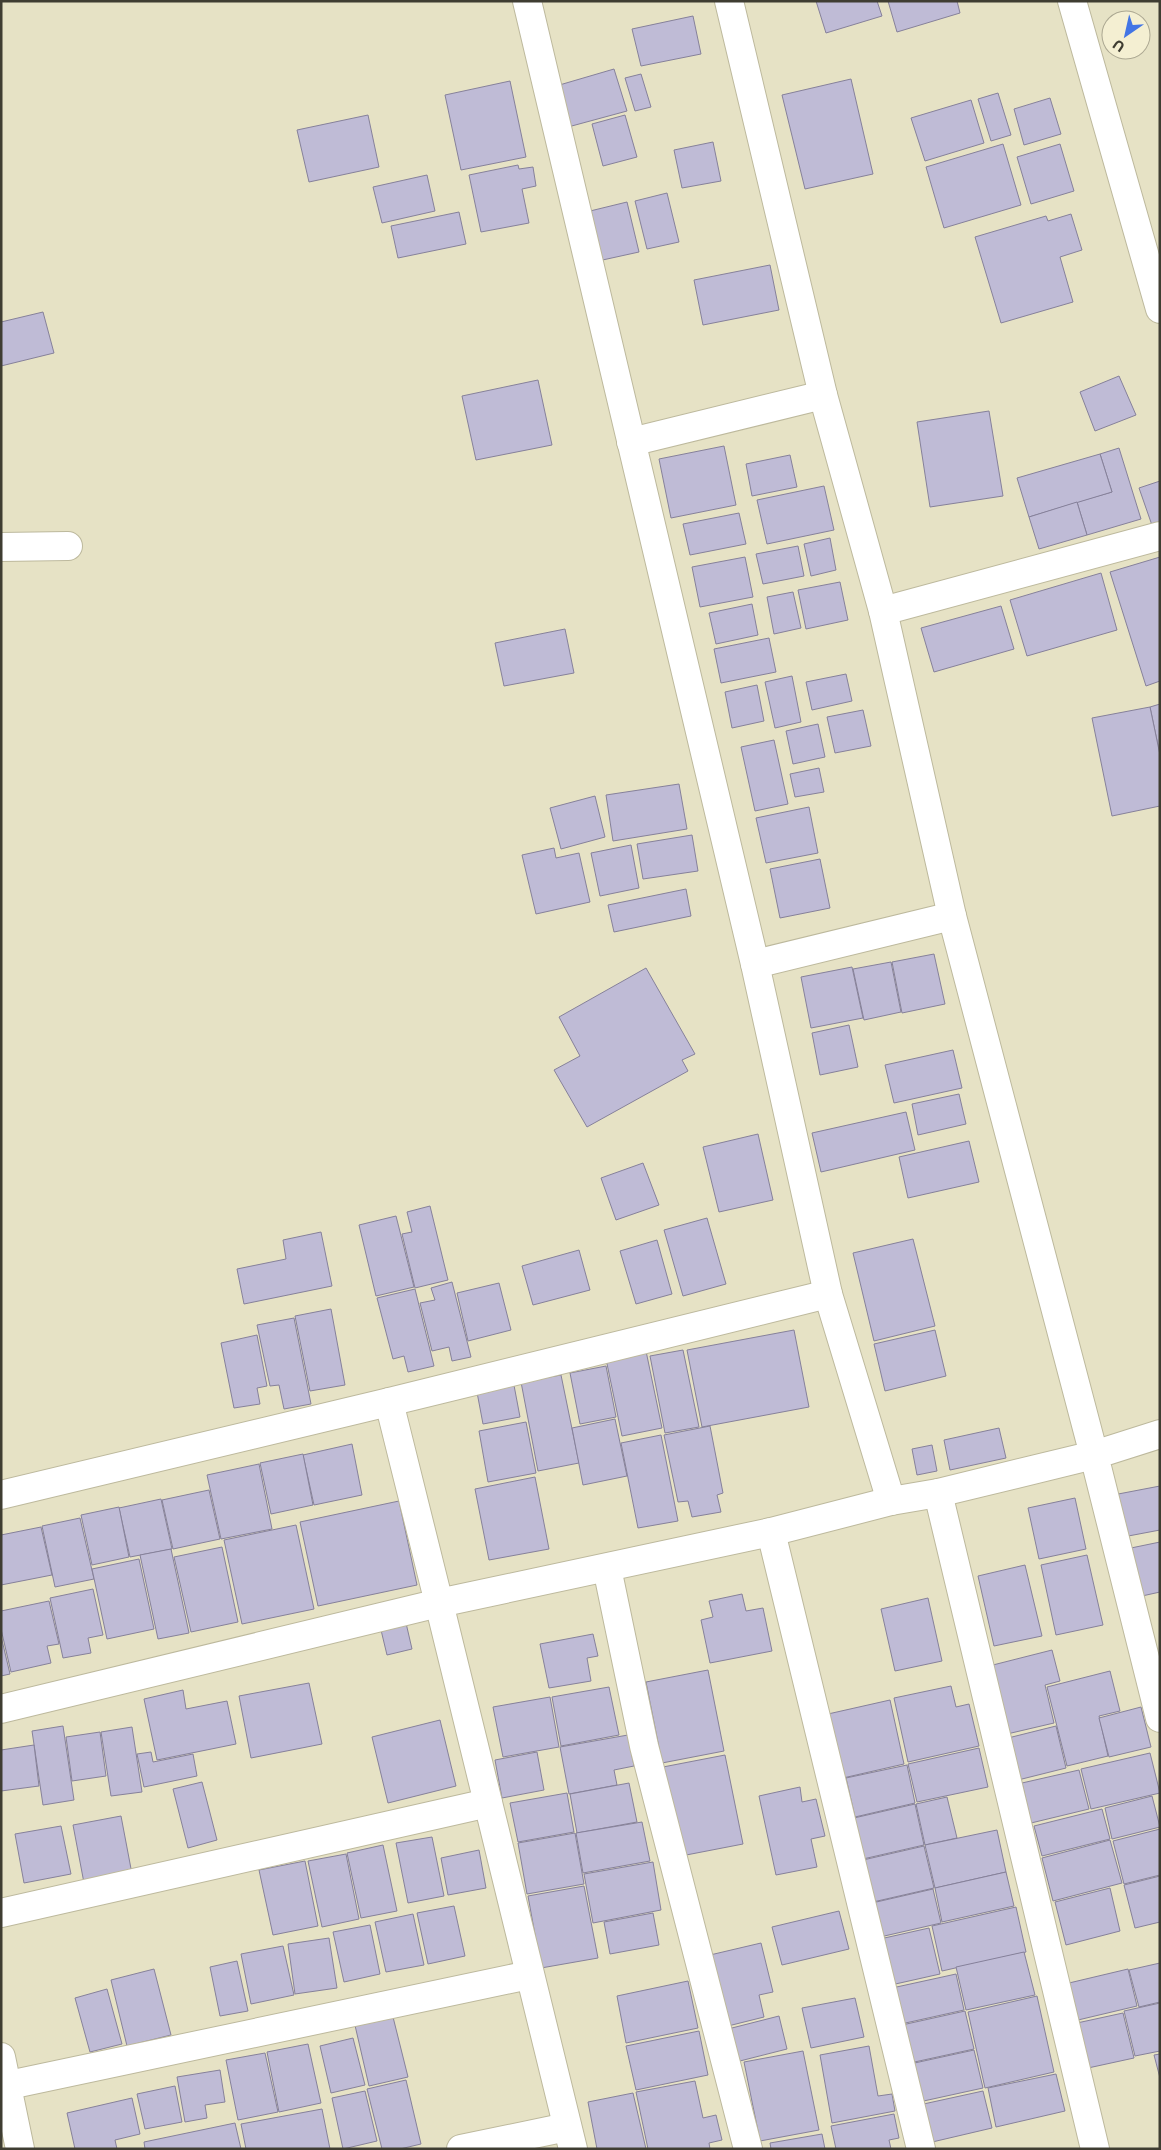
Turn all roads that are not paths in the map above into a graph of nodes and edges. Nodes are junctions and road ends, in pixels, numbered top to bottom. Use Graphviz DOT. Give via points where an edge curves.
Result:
graph roads {
  1 [pos="527,1"];
  2 [pos="729,1"];
  3 [pos="1072,1"];
  4 [pos="1160,309"];
  5 [pos="823,395"];
  6 [pos="631,442"];
  7 [pos="1160,536"];
  8 [pos="68,546"];
  9 [pos="1,547"];
  10 [pos="883,611"];
  11 [pos="952,916"];
  12 [pos="755,964"];
  13 [pos="828,1294"];
  14 [pos="389,1402"];
  15 [pos="1160,1434"];
  16 [pos="1094,1455"];
  17 [pos="938,1493"];
  18 [pos="1,1495"];
  19 [pos="891,1501"];
  20 [pos="771,1532"];
  21 [pos="607,1568"];
  22 [pos="439,1603"];
  23 [pos="1,1709"];
  24 [pos="1160,1718"];
  25 [pos="488,1803"];
  26 [pos="1,1913"];
  27 [pos="529,1975"];
  28 [pos="1,2057"];
  29 [pos="9,2085"];
  30 [pos="570,2138"];
  31 [pos="20,2149"];
  32 [pos="461,2149"];
  33 [pos="748,2149"];
  34 [pos="921,2149"];
  35 [pos="1095,2149"];
  1 -- 6 [label="street"];
  2 -- 5 [label="street"];
  3 -- 4 [label="street"];
  5 -- 6 [label="street"];
  5 -- 10 [label="street"];
  6 -- 12 [label="street"];
  7 -- 10 [label="street"];
  8 -- 9 [label="street"];
  10 -- 11 [label="street"];
  11 -- 12 [label="street"];
  11 -- 16 [label="street"];
  12 -- 13 [label="street"];
  13 -- 14 [label="street"];
  13 -- 19 [label="street"];
  14 -- 18 [label="street"];
  14 -- 22 [label="street"];
  15 -- 16 [label="street"];
  16 -- 17 [label="street"];
  16 -- 24 [label="street"];
  17 -- 19 [label="street"];
  17 -- 35 [label="street"];
  19 -- 20 [label="street"];
  20 -- 21 [label="street"];
  20 -- 34 [label="street"];
  21 -- 22 [label="street"];
  21 -- 33 [label="street" via="644,1746"];
  22 -- 23 [label="street"];
  22 -- 25 [label="street"];
  25 -- 26 [label="street"];
  25 -- 27 [label="street"];
  27 -- 29 [label="street"];
  27 -- 30 [label="street"];
  28 -- 29 [label="street"];
  29 -- 31 [label="street"];
  30 -- 32 [label="street"];
}
